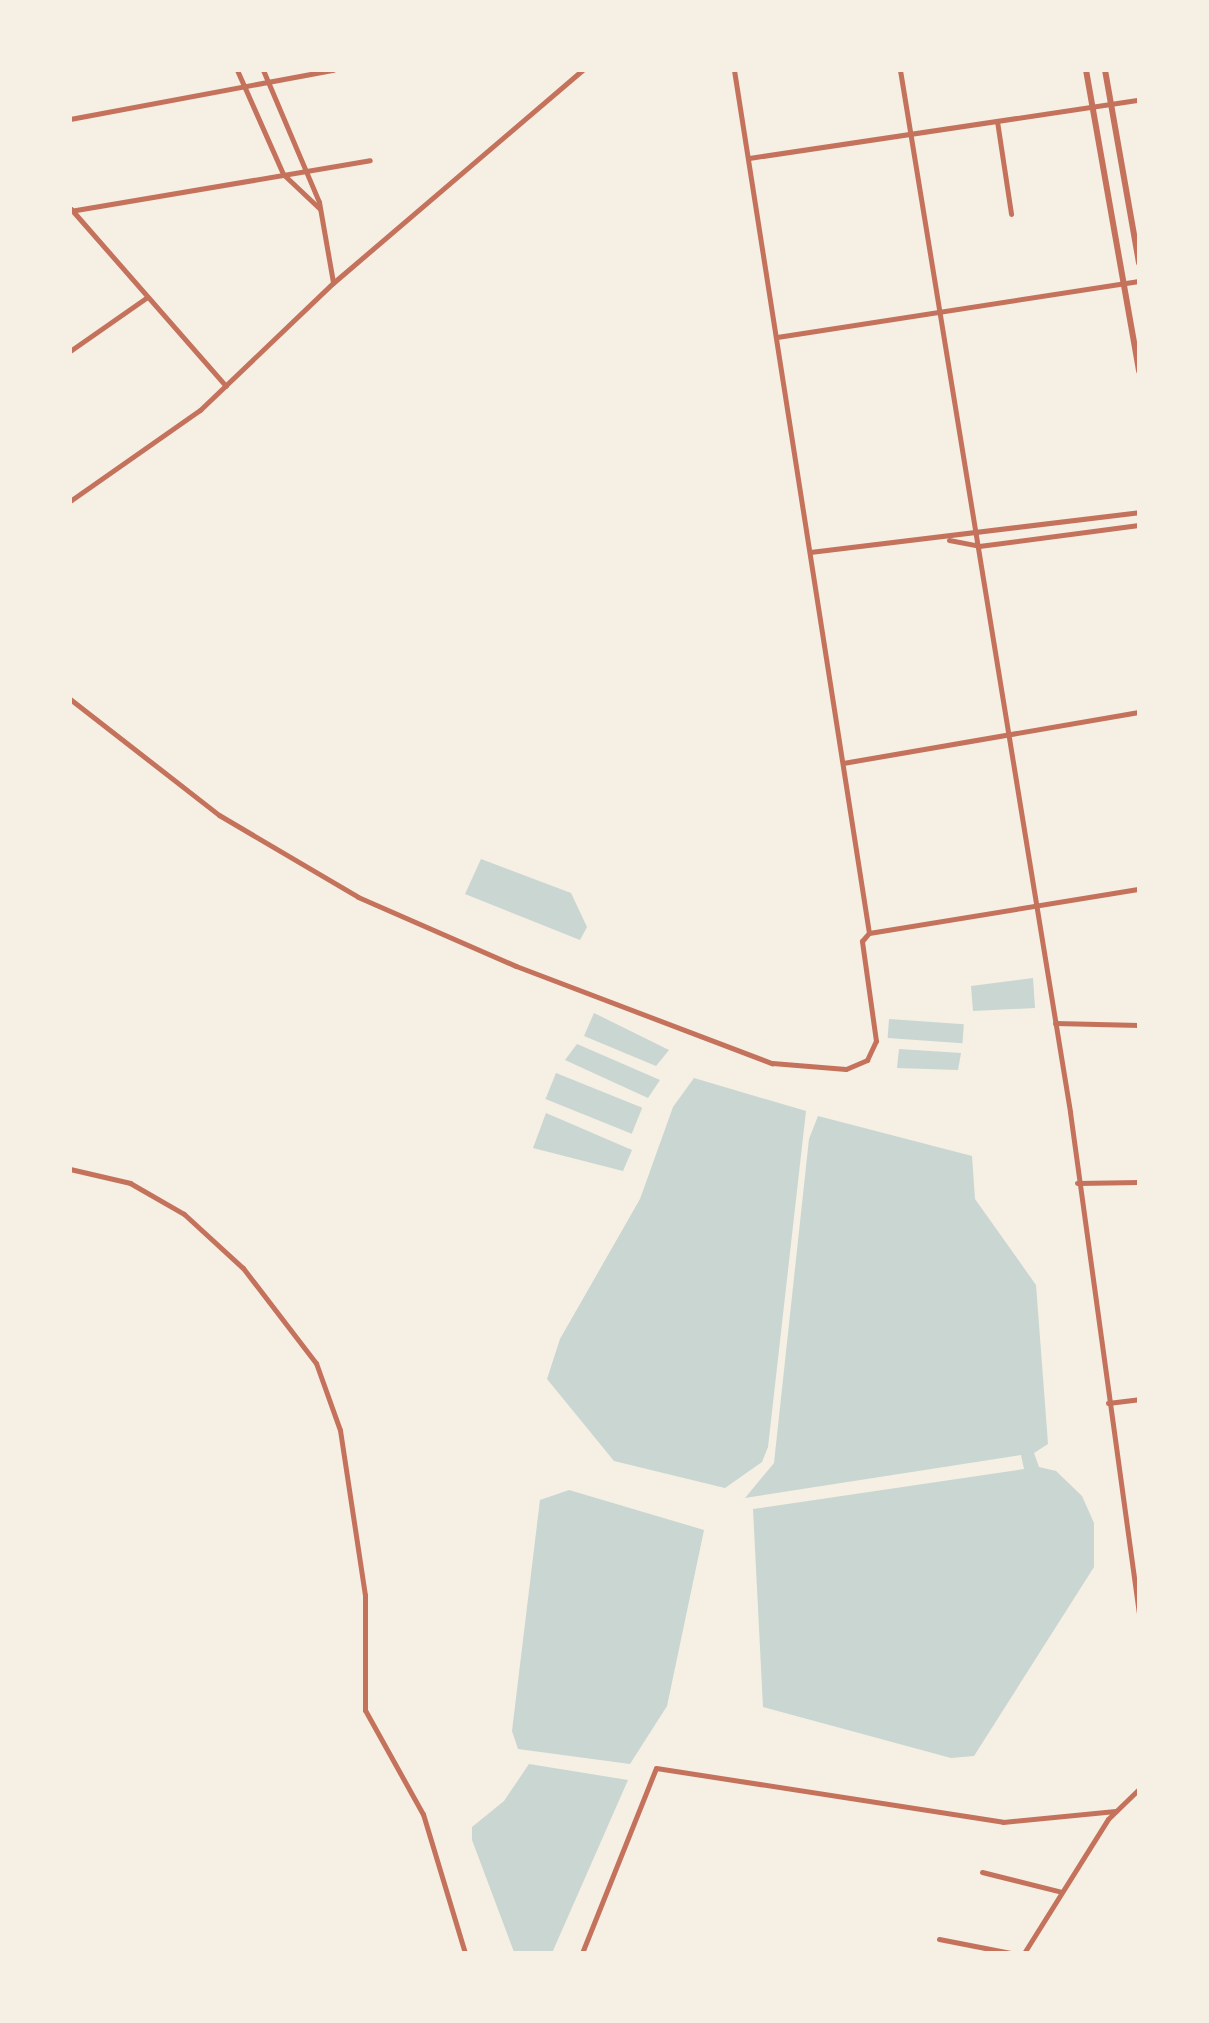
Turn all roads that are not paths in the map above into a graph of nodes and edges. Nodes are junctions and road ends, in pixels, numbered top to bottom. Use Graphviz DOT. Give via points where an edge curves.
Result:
graph roads {
  1 [pos="237,70"];
  2 [pos="263,70"];
  3 [pos="333,70"];
  4 [pos="582,70"];
  5 [pos="734,70"];
  6 [pos="900,70"];
  7 [pos="1086,70"];
  8 [pos="1105,70"];
  9 [pos="269,86"];
  10 [pos="245,91"];
  11 [pos="1139,100"];
  12 [pos="1111,104"];
  13 [pos="1092,107"];
  14 [pos="70,119"];
  15 [pos="997,121"];
  16 [pos="910,133"];
  17 [pos="749,158"];
  18 [pos="370,160"];
  19 [pos="307,170"];
  20 [pos="283,174"];
  21 [pos="320,209"];
  22 [pos="70,210"];
  23 [pos="1011,214"];
  24 [pos="1139,263"];
  25 [pos="1139,281"];
  26 [pos="333,283"];
  27 [pos="1124,283"];
  28 [pos="146,298"];
  29 [pos="939,311"];
  30 [pos="777,337"];
  31 [pos="70,351"];
  32 [pos="1139,371"];
  33 [pos="226,386"];
  34 [pos="70,501"];
  35 [pos="1139,512"];
  36 [pos="1139,525"];
  37 [pos="977,536"];
  38 [pos="944,539"];
  39 [pos="979,546"];
  40 [pos="810,552"];
  41 [pos="70,699"];
  42 [pos="1139,712"];
  43 [pos="1008,734"];
  44 [pos="843,763"];
  45 [pos="1139,889"];
  46 [pos="1036,904"];
  47 [pos="869,933"];
  48 [pos="1055,1023"];
  49 [pos="1139,1025"];
  50 [pos="70,1169"];
  51 [pos="1139,1182"];
  52 [pos="1077,1183"];
  53 [pos="1139,1399"];
  54 [pos="1108,1403"];
  55 [pos="1138,1598"];
  56 [pos="1139,1614"];
  57 [pos="1139,1789"];
  58 [pos="1115,1811"];
  59 [pos="982,1872"];
  60 [pos="1062,1892"];
  61 [pos="939,1939"];
  62 [pos="465,1953"];
  63 [pos="582,1953"];
  64 [pos="1011,1953"];
  65 [pos="1024,1953"];
  1 -- 10 [label="street"];
  2 -- 9 [label="street"];
  3 -- 9 [label="street"];
  4 -- 26 [label="street"];
  5 -- 17 [label="street"];
  6 -- 16 [label="street"];
  7 -- 13 [label="street"];
  8 -- 12 [label="street"];
  9 -- 10 [label="street"];
  9 -- 19 [label="street"];
  10 -- 14 [label="street"];
  10 -- 20 [label="street"];
  11 -- 12 [label="street"];
  12 -- 13 [label="street"];
  12 -- 24 [label="street"];
  13 -- 15 [label="street"];
  13 -- 27 [label="street"];
  15 -- 16 [label="street"];
  15 -- 23 [label="street"];
  16 -- 17 [label="street"];
  16 -- 29 [label="street"];
  17 -- 30 [label="street"];
  18 -- 19 [label="street"];
  19 -- 20 [label="street"];
  19 -- 21 [label="street"];
  20 -- 21 [label="street"];
  20 -- 22 [label="street"];
  21 -- 26 [label="street"];
  22 -- 28 [label="street"];
  25 -- 27 [label="street"];
  26 -- 33 [label="street"];
  27 -- 29 [label="street"];
  27 -- 32 [label="street"];
  28 -- 31 [label="street"];
  28 -- 33 [label="street"];
  29 -- 30 [label="street"];
  29 -- 37 [label="street"];
  30 -- 40 [label="street"];
  33 -- 34 [label="street" via="139,459"];
  35 -- 37 [label="street"];
  36 -- 39 [label="street"];
  37 -- 38 [label="street"];
  37 -- 39 [label="street"];
  38 -- 39 [label="street"];
  38 -- 40 [label="street"];
  39 -- 43 [label="street"];
  40 -- 44 [label="street"];
  41 -- 47 [label="street" via="219,815 358,897 516,966 772,1063 846,1069 867,1060 876,1041 862,941"];
  42 -- 43 [label="street"];
  43 -- 44 [label="street"];
  43 -- 46 [label="street"];
  44 -- 47 [label="street"];
  45 -- 46 [label="street"];
  46 -- 47 [label="street"];
  46 -- 48 [label="street"];
  48 -- 49 [label="street"];
  48 -- 52 [label="street"];
  50 -- 62 [label="street" via="130,1183 184,1214 243,1268 316,1363 340,1430 365,1595 365,1710 423,1814"];
  51 -- 52 [label="street"];
  52 -- 54 [label="street"];
  53 -- 54 [label="street"];
  54 -- 55 [label="street"];
  55 -- 56 [label="street"];
  57 -- 58 [label="street"];
  58 -- 60 [label="street"];
  58 -- 63 [label="street" via="1003,1822 656,1768"];
  59 -- 60 [label="street"];
  60 -- 65 [label="street"];
  61 -- 64 [label="street"];
}
